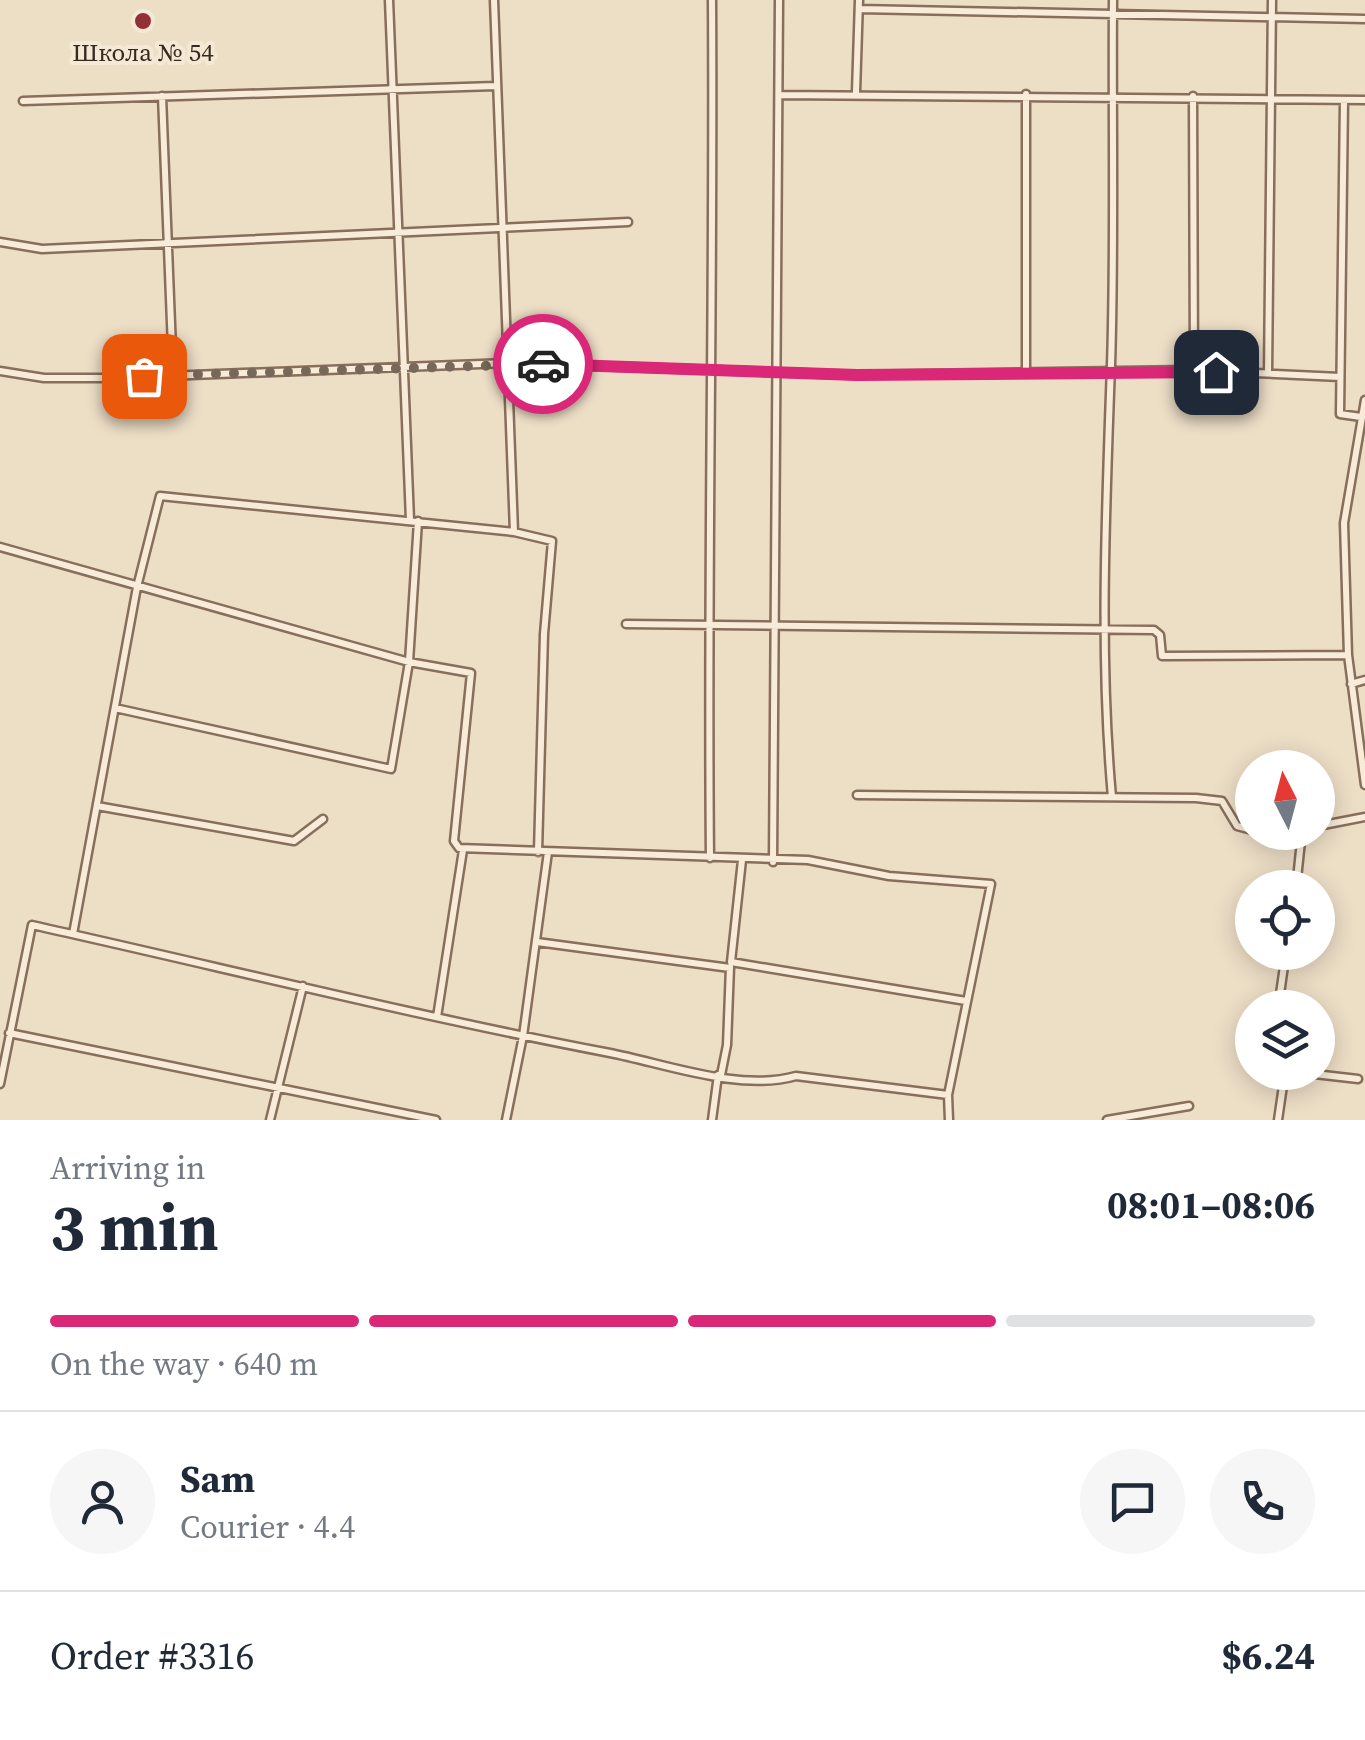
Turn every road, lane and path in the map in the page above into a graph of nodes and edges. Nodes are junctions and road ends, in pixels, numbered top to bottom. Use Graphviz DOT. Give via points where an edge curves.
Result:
graph roads {
  1 [pos="389,0"];
  2 [pos="494,0"];
  3 [pos="712,0"];
  4 [pos="779,0"];
  5 [pos="1113,0"];
  6 [pos="1272,0"];
  7 [pos="859,5"];
  8 [pos="1113,13"];
  9 [pos="1272,17"];
  10 [pos="1365,20"];
  11 [pos="495,86"];
  12 [pos="393,88"];
  13 [pos="856,92"];
  14 [pos="780,94"];
  15 [pos="1026,94"];
  16 [pos="1112,95"];
  17 [pos="162,96"];
  18 [pos="1192,96"];
  19 [pos="1273,98"];
  20 [pos="1344,100"];
  21 [pos="1365,100"];
  22 [pos="24,102"];
  23 [pos="628,222"];
  24 [pos="502,227"];
  25 [pos="400,233"];
  26 [pos="0,242"];
  27 [pos="167,243"];
  28 [pos="507,363"];
  29 [pos="406,368"];
  30 [pos="715,368"];
  31 [pos="0,370"];
  32 [pos="779,370"];
  33 [pos="1110,370"];
  34 [pos="1194,370"];
  35 [pos="1026,371"];
  36 [pos="1268,373"];
  37 [pos="173,374"];
  38 [pos="1340,377"];
  39 [pos="1365,400"];
  40 [pos="1361,418"];
  41 [pos="1361,442"];
  42 [pos="414,521"];
  43 [pos="514,532"];
  44 [pos="0,547"];
  45 [pos="138,588"];
  46 [pos="626,624"];
  47 [pos="708,626"];
  48 [pos="773,627"];
  49 [pos="1106,628"];
  50 [pos="1348,655"];
  51 [pos="409,662"];
  52 [pos="1365,680"];
  53 [pos="1352,684"];
  54 [pos="115,708"];
  55 [pos="1365,785"];
  56 [pos="857,795"];
  57 [pos="1112,797"];
  58 [pos="97,806"];
  59 [pos="1365,816"];
  60 [pos="323,819"];
  61 [pos="1335,822"];
  62 [pos="1235,823"];
  63 [pos="463,850"];
  64 [pos="538,852"];
  65 [pos="548,852"];
  66 [pos="710,858"];
  67 [pos="742,860"];
  68 [pos="773,862"];
  69 [pos="73,934"];
  70 [pos="537,942"];
  71 [pos="731,965"];
  72 [pos="303,986"];
  73 [pos="966,1001"];
  74 [pos="437,1017"];
  75 [pos="9,1033"];
  76 [pos="523,1036"];
  77 [pos="720,1075"];
  78 [pos="1335,1076"];
  79 [pos="1358,1079"];
  80 [pos="0,1084"];
  81 [pos="276,1086"];
  82 [pos="1282,1090"];
  83 [pos="948,1094"];
  84 [pos="1189,1106"];
  85 [pos="270,1120"];
  86 [pos="436,1120"];
  87 [pos="506,1120"];
  88 [pos="712,1120"];
  89 [pos="949,1120"];
  90 [pos="1107,1120"];
  91 [pos="1278,1120"];
  1 -- 12 [label="street"];
  2 -- 11 [label="street"];
  3 -- 30 [label="street"];
  4 -- 14 [label="street"];
  5 -- 8 [label="street"];
  6 -- 9 [label="street"];
  7 -- 8 [label="street"];
  7 -- 13 [label="street"];
  8 -- 9 [label="street"];
  8 -- 16 [label="street"];
  9 -- 10 [label="street"];
  9 -- 19 [label="street"];
  11 -- 12 [label="street"];
  11 -- 24 [label="street"];
  12 -- 17 [label="street"];
  12 -- 25 [label="street"];
  13 -- 14 [label="street"];
  13 -- 15 [label="street"];
  14 -- 32 [label="street"];
  15 -- 16 [label="street"];
  15 -- 35 [label="street"];
  16 -- 18 [label="street"];
  16 -- 33 [label="street"];
  17 -- 22 [label="street"];
  17 -- 27 [label="street"];
  18 -- 19 [label="street"];
  18 -- 34 [label="street"];
  19 -- 20 [label="street"];
  19 -- 36 [label="street"];
  20 -- 21 [label="street"];
  20 -- 38 [label="street"];
  23 -- 24 [label="street"];
  24 -- 25 [label="street"];
  24 -- 28 [label="street"];
  25 -- 27 [label="street"];
  25 -- 29 [label="street"];
  26 -- 27 [label="street" via="42,249"];
  27 -- 37 [label="street"];
  28 -- 29 [label="street"];
  28 -- 30 [label="street"];
  28 -- 43 [label="street"];
  29 -- 37 [label="street"];
  29 -- 42 [label="street"];
  30 -- 32 [label="street"];
  30 -- 47 [label="street"];
  31 -- 37 [label="street" via="44,378"];
  32 -- 35 [label="street"];
  32 -- 48 [label="street"];
  33 -- 34 [label="street"];
  33 -- 35 [label="street"];
  33 -- 49 [label="street"];
  34 -- 36 [label="street"];
  36 -- 38 [label="street"];
  38 -- 40 [label="street" via="1340,414"];
  39 -- 40 [label="street"];
  40 -- 41 [label="street"];
  41 -- 50 [label="street" via="1344,522"];
  42 -- 43 [label="street"];
  42 -- 45 [label="street" via="160,496"];
  42 -- 51 [label="street"];
  43 -- 64 [label="street" via="547,538 553,546"];
  44 -- 45 [label="street"];
  45 -- 51 [label="street"];
  45 -- 54 [label="street"];
  46 -- 47 [label="street"];
  47 -- 48 [label="street"];
  47 -- 66 [label="street"];
  48 -- 49 [label="street"];
  48 -- 68 [label="street"];
  49 -- 50 [label="street" via="1154,630 1162,656"];
  49 -- 57 [label="street"];
  50 -- 53 [label="street"];
  51 -- 54 [label="street" via="391,769"];
  51 -- 63 [label="street" via="472,676 454,841"];
  52 -- 53 [label="street"];
  53 -- 55 [label="street"];
  54 -- 58 [label="street"];
  56 -- 57 [label="street"];
  57 -- 62 [label="street" via="1222,801"];
  58 -- 60 [label="street" via="294,841"];
  58 -- 69 [label="street"];
  59 -- 61 [label="street"];
  63 -- 64 [label="street"];
  63 -- 74 [label="street"];
  64 -- 65 [label="street"];
  65 -- 66 [label="street"];
  65 -- 70 [label="street"];
  66 -- 67 [label="street"];
  67 -- 68 [label="street"];
  67 -- 71 [label="street"];
  68 -- 73 [label="street" via="808,860 889,876 991,884"];
  69 -- 72 [label="street"];
  69 -- 75 [label="street" via="32,926"];
  70 -- 71 [label="street"];
  70 -- 76 [label="street"];
  71 -- 73 [label="street"];
  71 -- 77 [label="street"];
  72 -- 74 [label="street"];
  72 -- 81 [label="street"];
  73 -- 83 [label="street"];
  74 -- 76 [label="street"];
  75 -- 80 [label="street"];
  75 -- 81 [label="street"];
  76 -- 77 [label="street"];
  76 -- 87 [label="street"];
  77 -- 83 [label="street" via="776,1081 796,1076"];
  77 -- 88 [label="street"];
  78 -- 79 [label="street"];
  81 -- 85 [label="street"];
  81 -- 86 [label="street"];
  82 -- 91 [label="street"];
  83 -- 89 [label="street"];
  84 -- 90 [label="street"];
}
